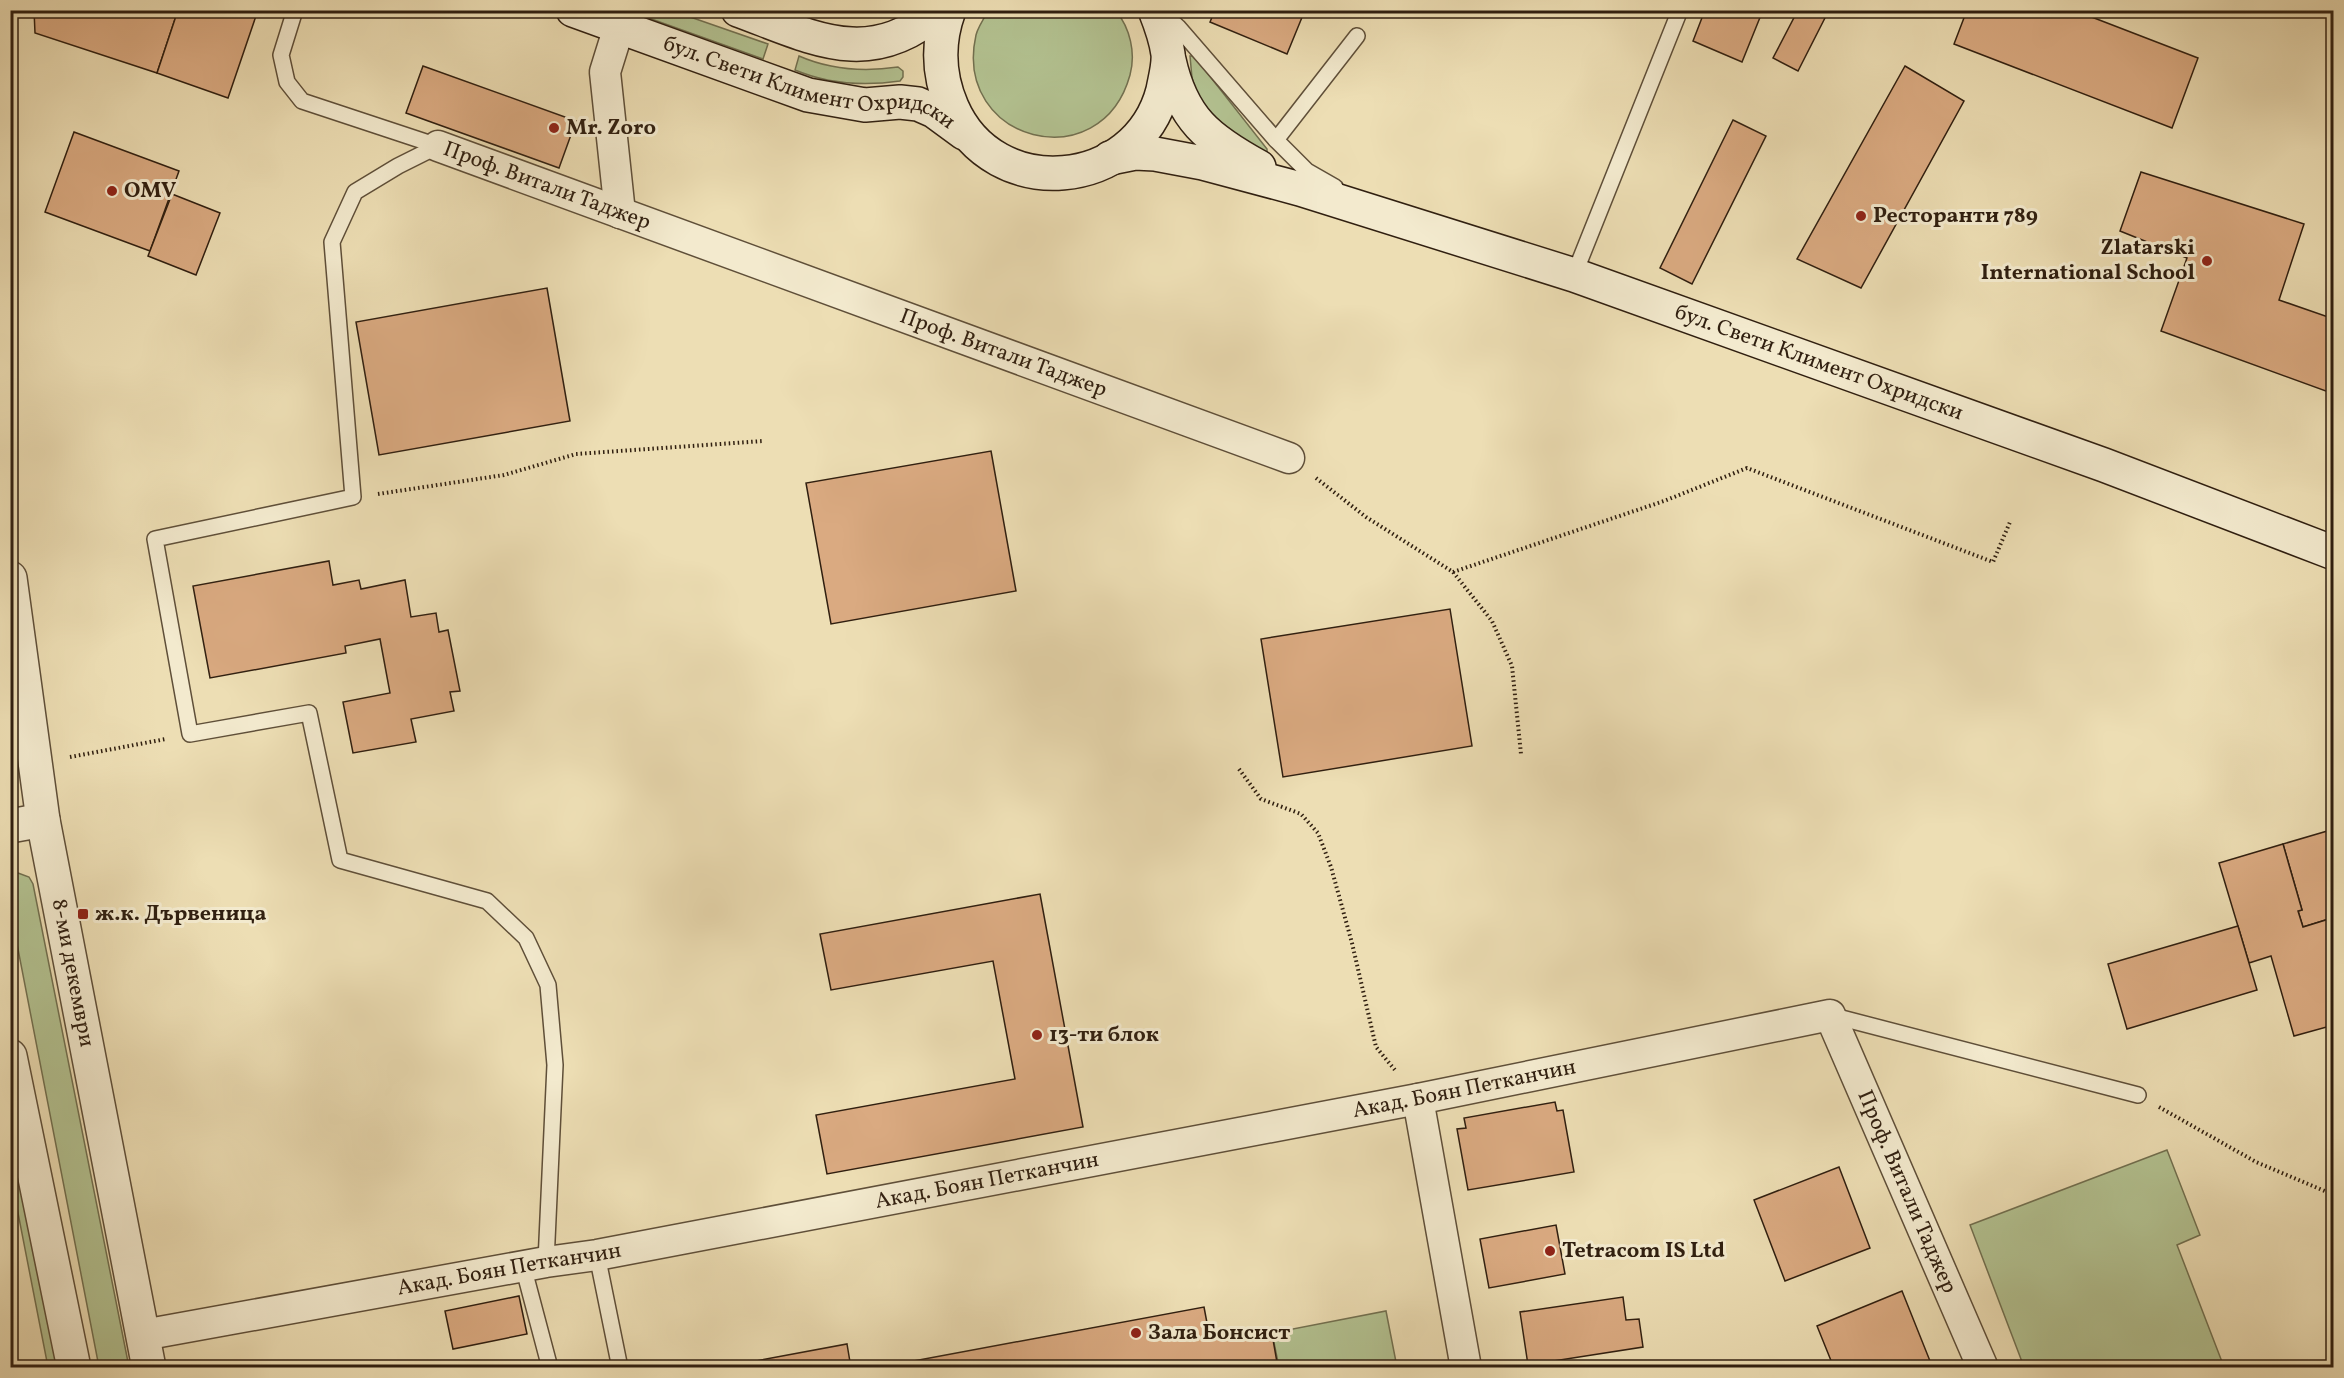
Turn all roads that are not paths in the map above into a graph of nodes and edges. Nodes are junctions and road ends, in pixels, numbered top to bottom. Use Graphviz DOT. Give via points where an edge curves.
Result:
graph roads {
  1 [pos="295,10"];
  2 [pos="573,10"];
  3 [pos="738,10"];
  4 [pos="939,10"];
  5 [pos="949,10"];
  6 [pos="1157,10"];
  7 [pos="1680,10"];
  8 [pos="619,27"];
  9 [pos="1357,36"];
  10 [pos="1168,56"];
  11 [pos="971,138"];
  12 [pos="1276,140"];
  13 [pos="438,146"];
  14 [pos="1110,158"];
  15 [pos="1300,189"];
  16 [pos="620,213"];
  17 [pos="1383,216"];
  18 [pos="1574,274"];
  19 [pos="1289,458"];
  20 [pos="2334,552"];
  21 [pos="10,578"];
  22 [pos="43,820"];
  23 [pos="10,825"];
  24 [pos="1830,1015"];
  25 [pos="10,1056"];
  26 [pos="2138,1095"];
  27 [pos="1418,1099"];
  28 [pos="597,1255"];
  29 [pos="535,1264"];
  30 [pos="142,1335"];
  31 [pos="74,1368"];
  32 [pos="149,1368"];
  33 [pos="550,1368"];
  34 [pos="620,1368"];
  35 [pos="1466,1368"];
  36 [pos="1983,1368"];
  1 -- 13 [label="lane" via="281,55 287,82 302,101"];
  2 -- 8 [label="main road, бул. Свети Климент Охридски"];
  3 -- 4 [label="main road" via="819,39 855,46 900,36"];
  5 -- 11 [label="main road" via="943,27 941,73 946,94"];
  6 -- 10 [label="main road, бул. Свети Климент Охридски"];
  6 -- 12 [label="lane" via="1178,27"];
  7 -- 18 [label="lane"];
  8 -- 11 [label="main road, бул. Свети Климент Охридски" via="808,94 865,105 918,104"];
  8 -- 16 [label="street" via="605,72"];
  9 -- 12 [label="lane"];
  10 -- 14 [label="main road" via="1160,102 1150,120 1133,141"];
  10 -- 15 [label="main road, бул. Свети Климент Охридски" via="1174,85 1199,125 1226,148"];
  11 -- 14 [label="main road, бул. Свети Климент Охридски" via="999,160 1031,172 1059,174 1086,169"];
  12 -- 17 [label="lane" via="1307,171"];
  13 -- 16 [label="street, Проф. Витали Таджер"];
  13 -- 29 [label="lane, Проф. Витали Таджер" via="355,192 333,242 353,497 155,538 190,734 309,713 340,860 487,901 526,938 548,985 555,1065"];
  14 -- 15 [label="main road, бул. Свети Климент Охридски" via="1155,154"];
  15 -- 17 [label="main road, бул. Свети Климент Охридски"];
  16 -- 19 [label="street, Проф. Витали Таджер"];
  17 -- 18 [label="main road, бул. Свети Климент Охридски"];
  18 -- 20 [label="main road, бул. Свети Климент Охридски"];
  21 -- 22 [label="main road, 8-ми декември"];
  22 -- 23 [label="main road"];
  22 -- 30 [label="main road, 8-ми декември"];
  24 -- 26 [label="lane"];
  24 -- 27 [label="street, Акад. Боян Петканчин"];
  24 -- 36 [label="street, Проф. Витали Таджер"];
  25 -- 31 [label="main road"];
  27 -- 28 [label="street, Акад. Боян Петканчин"];
  27 -- 35 [label="street"];
  28 -- 29 [label="street, Акад. Боян Петканчин"];
  28 -- 34 [label="lane"];
  29 -- 30 [label="street, Акад. Боян Петканчин"];
  29 -- 33 [label="lane"];
  30 -- 32 [label="main road, 8-ми декември"];
}
